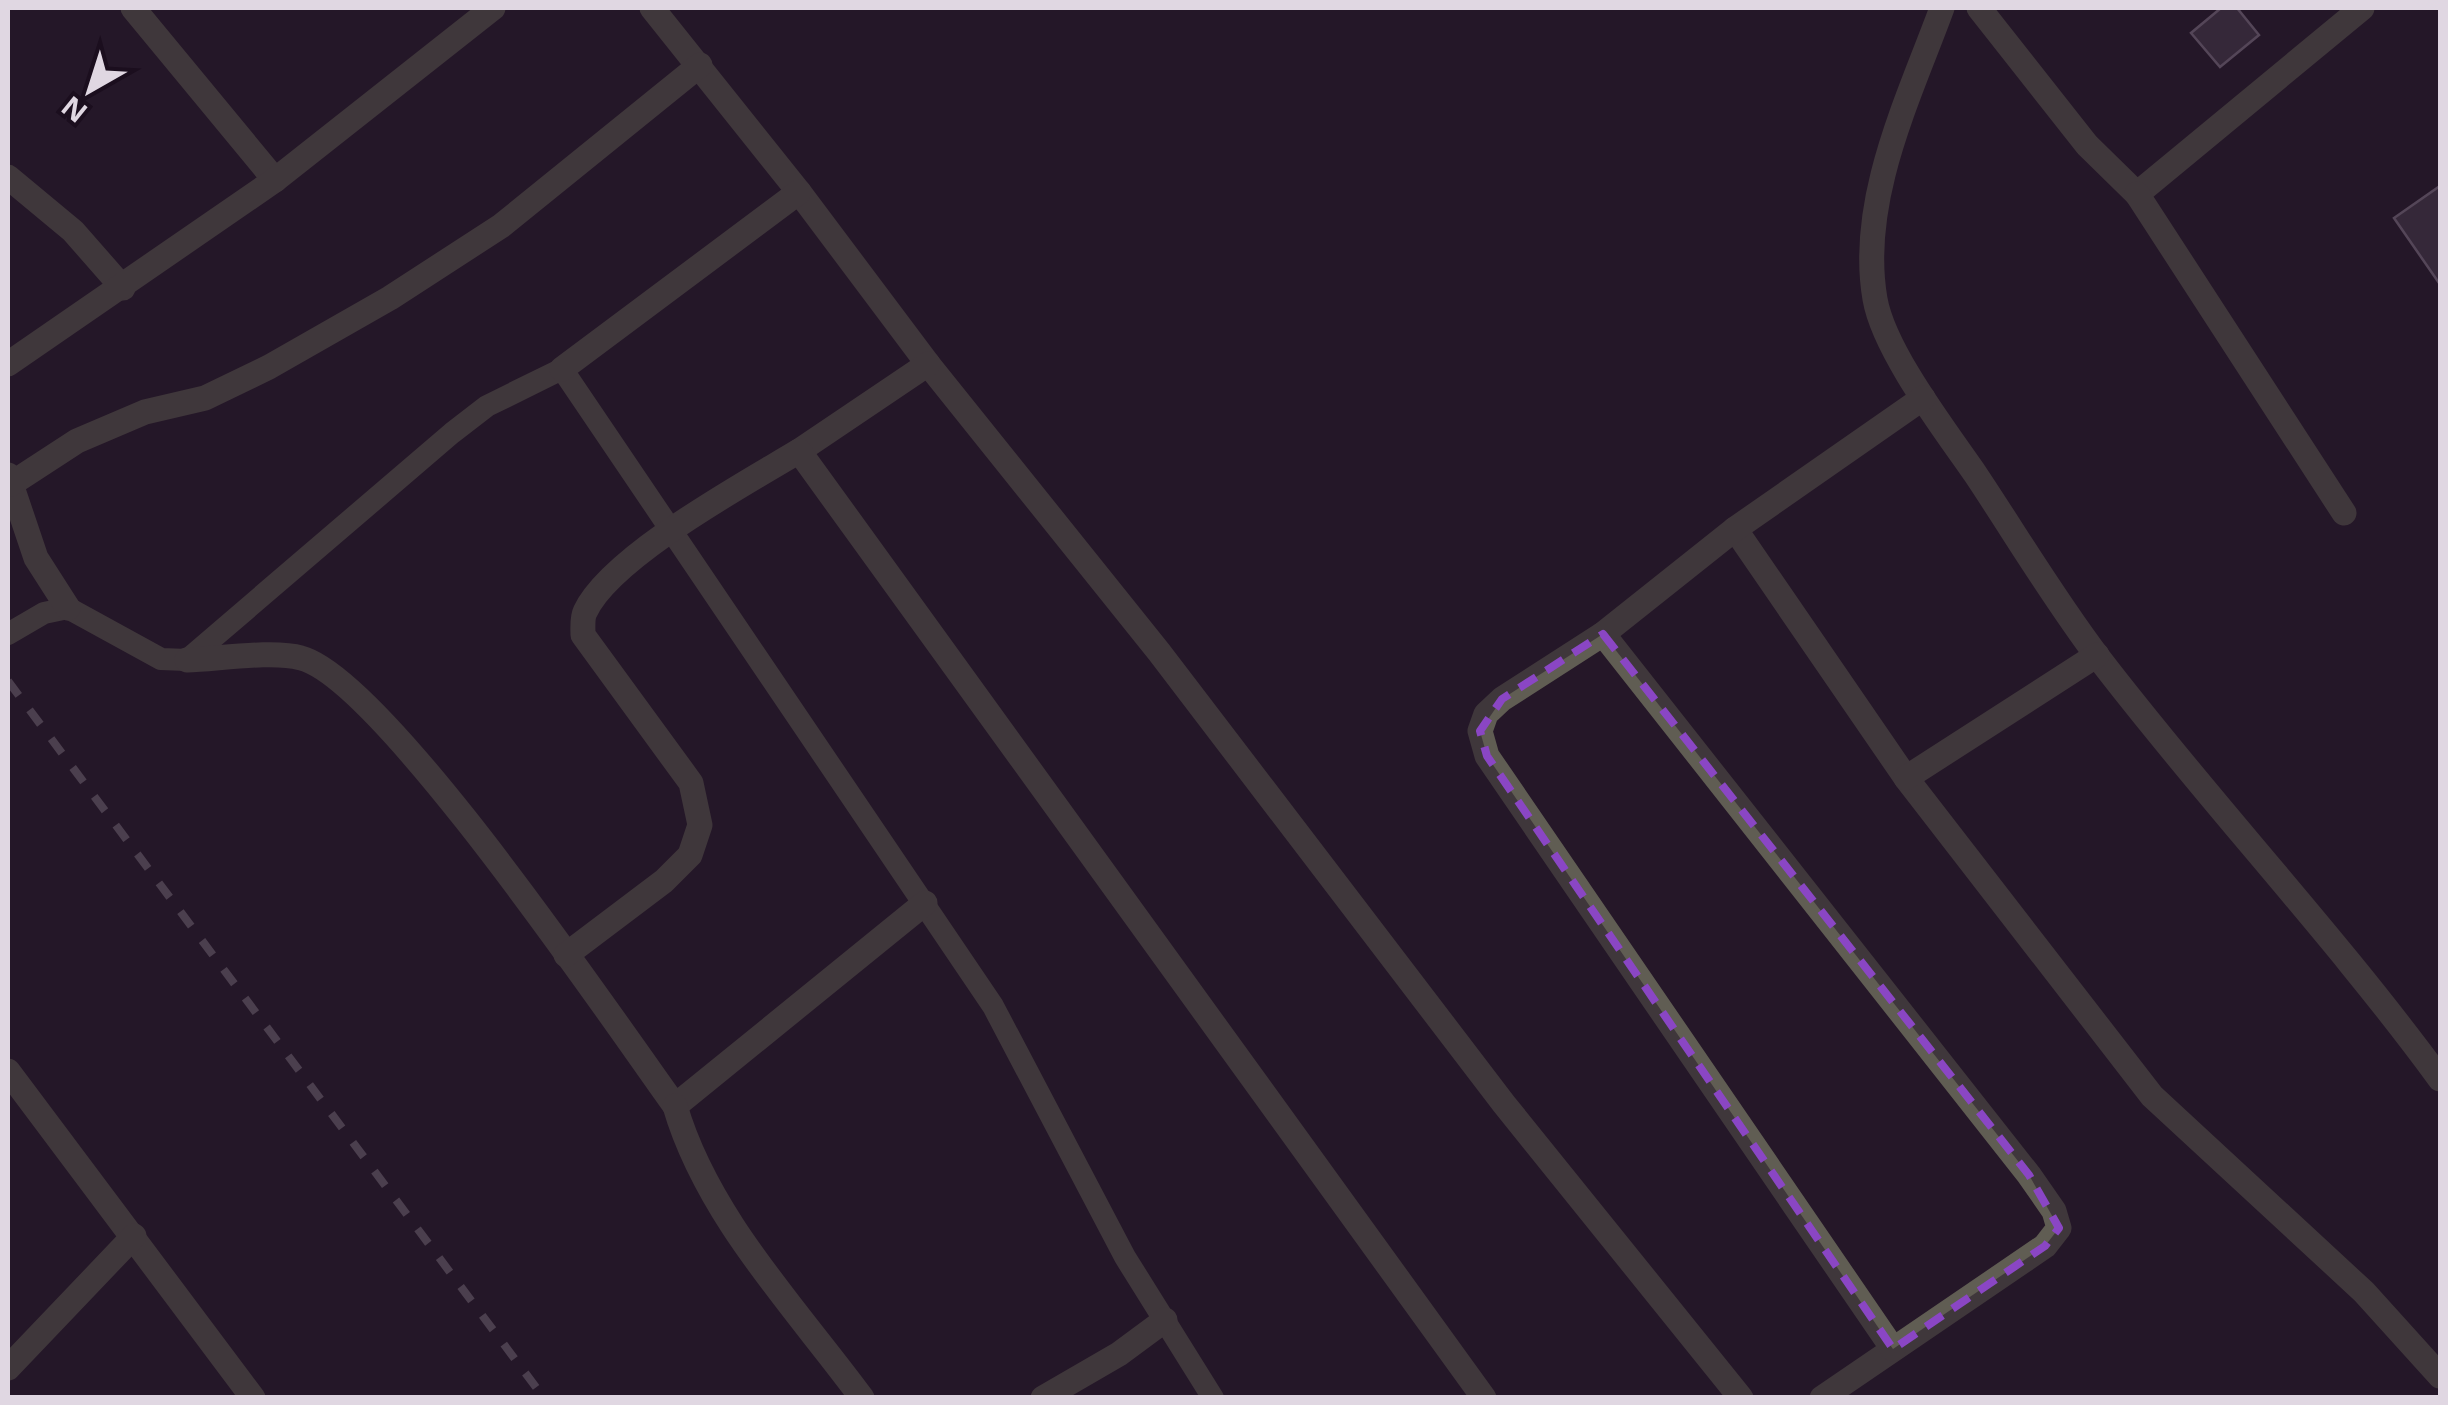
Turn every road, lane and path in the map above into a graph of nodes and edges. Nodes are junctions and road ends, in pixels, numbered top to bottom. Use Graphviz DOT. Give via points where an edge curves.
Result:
graph roads {
  1 [pos="132,8"];
  2 [pos="493,8"];
  3 [pos="652,8"];
  4 [pos="1942,8"];
  5 [pos="1979,8"];
  6 [pos="2362,8"];
  7 [pos="700,66"];
  8 [pos="8,177"];
  9 [pos="275,180"];
  10 [pos="800,192"];
  11 [pos="2137,194"];
  12 [pos="123,288"];
  13 [pos="8,364"];
  14 [pos="928,364"];
  15 [pos="562,368"];
  16 [pos="1923,398"];
  17 [pos="799,451"];
  18 [pos="9,480"];
  19 [pos="2344,513"];
  20 [pos="1734,529"];
  21 [pos="669,530"];
  22 [pos="68,608"];
  23 [pos="8,634"];
  24 [pos="1603,634"];
  25 [pos="2096,655"];
  26 [pos="187,660"];
  27 [pos="1906,778"];
  28 [pos="925,903"];
  29 [pos="566,955"];
  30 [pos="8,1071"];
  31 [pos="2440,1080"];
  32 [pos="675,1106"];
  33 [pos="134,1236"];
  34 [pos="1165,1320"];
  35 [pos="1893,1349"];
  36 [pos="8,1368"];
  37 [pos="2440,1376"];
  38 [pos="253,1398"];
  39 [pos="862,1398"];
  40 [pos="1044,1398"];
  41 [pos="1213,1398"];
  42 [pos="1484,1398"];
  43 [pos="1741,1398"];
  44 [pos="1822,1398"];
  1 -- 9 [label="street"];
  2 -- 9 [label="street"];
  3 -- 7 [label="street"];
  4 -- 16 [label="street" via="1878,199 1872,252 1875,302"];
  5 -- 11 [label="street"];
  6 -- 11 [label="street"];
  7 -- 10 [label="street"];
  7 -- 18 [label="street" via="501,226 390,298 269,368 205,398 145,412 77,441"];
  8 -- 12 [label="street" via="73,231"];
  9 -- 12 [label="street"];
  10 -- 14 [label="street"];
  10 -- 15 [label="street"];
  11 -- 19 [label="street"];
  12 -- 13 [label="street"];
  14 -- 17 [label="street"];
  14 -- 43 [label="street"];
  15 -- 21 [label="lane"];
  15 -- 26 [label="lane" via="452,432"];
  16 -- 20 [label="street"];
  16 -- 25 [label="street"];
  17 -- 21 [label="street"];
  17 -- 42 [label="street"];
  18 -- 22 [label="street" via="36,558"];
  20 -- 24 [label="street"];
  20 -- 27 [label="street"];
  21 -- 28 [label="lane"];
  21 -- 29 [label="street" via="605,586 584,614 583,635 691,782 700,825 690,855 664,881"];
  22 -- 23 [label="lane"];
  22 -- 26 [label="lane" via="161,658"];
  24 -- 35 [label="street" via="1486,714 1480,731 1487,756"];
  24 -- 35 [label="street" via="2054,1211 2059,1228 2045,1246"];
  25 -- 27 [label="street"];
  25 -- 31 [label="street"];
  26 -- 29 [label="street" via="300,657 331,671 447,796"];
  27 -- 37 [label="street" via="2152,1096 2364,1292"];
  28 -- 32 [label="street"];
  28 -- 34 [label="lane" via="993,1006"];
  29 -- 32 [label="street"];
  30 -- 33 [label="street"];
  32 -- 39 [label="street" via="709,1189"];
  33 -- 36 [label="street"];
  33 -- 38 [label="street"];
  34 -- 40 [label="street"];
  34 -- 41 [label="lane"];
  35 -- 44 [label="street"];
}
